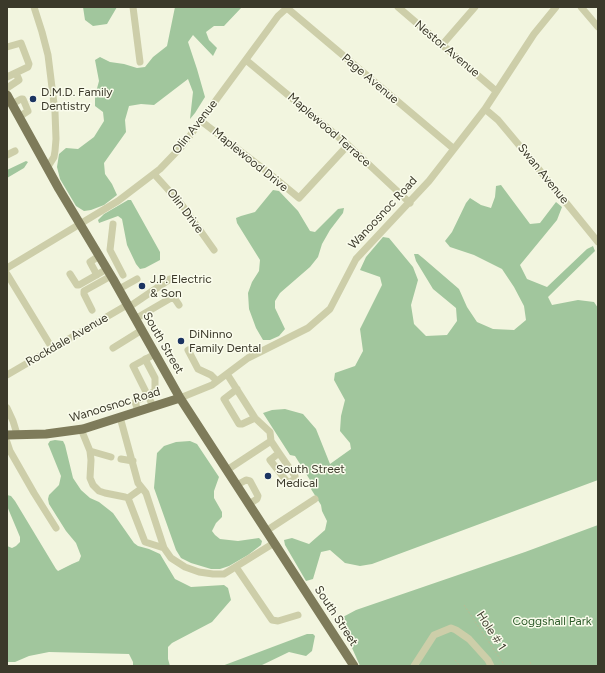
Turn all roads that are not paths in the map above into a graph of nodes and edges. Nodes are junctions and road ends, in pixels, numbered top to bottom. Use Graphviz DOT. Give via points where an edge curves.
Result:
graph roads {
  1 [pos="34,7"];
  2 [pos="133,7"];
  3 [pos="398,7"];
  4 [pos="475,7"];
  5 [pos="556,7"];
  6 [pos="581,7"];
  7 [pos="287,8"];
  8 [pos="598,27"];
  9 [pos="442,45"];
  10 [pos="7,47"];
  11 [pos="246,60"];
  12 [pos="140,62"];
  13 [pos="16,73"];
  14 [pos="7,77"];
  15 [pos="7,88"];
  16 [pos="496,91"];
  17 [pos="7,95"];
  18 [pos="11,107"];
  19 [pos="485,109"];
  20 [pos="201,121"];
  21 [pos="348,145"];
  22 [pos="454,149"];
  23 [pos="15,151"];
  24 [pos="7,155"];
  25 [pos="47,168"];
  26 [pos="154,174"];
  27 [pos="410,203"];
  28 [pos="113,224"];
  29 [pos="80,225"];
  30 [pos="598,242"];
  31 [pos="214,250"];
  32 [pos="110,251"];
  33 [pos="99,257"];
  34 [pos="7,268"];
  35 [pos="109,273"];
  36 [pos="7,274"];
  37 [pos="70,274"];
  38 [pos="97,275"];
  39 [pos="123,275"];
  40 [pos="137,279"];
  41 [pos="170,279"];
  42 [pos="119,289"];
  43 [pos="179,305"];
  44 [pos="128,306"];
  45 [pos="92,310"];
  46 [pos="135,319"];
  47 [pos="142,330"];
  48 [pos="52,348"];
  49 [pos="113,348"];
  50 [pos="188,350"];
  51 [pos="155,354"];
  52 [pos="145,359"];
  53 [pos="227,374"];
  54 [pos="7,375"];
  55 [pos="217,381"];
  56 [pos="237,389"];
  57 [pos="148,396"];
  58 [pos="180,398"];
  59 [pos="153,406"];
  60 [pos="7,408"];
  61 [pos="138,411"];
  62 [pos="120,417"];
  63 [pos="255,418"];
  64 [pos="81,429"];
  65 [pos="17,434"];
  66 [pos="7,435"];
  67 [pos="271,441"];
  68 [pos="7,442"];
  69 [pos="90,451"];
  70 [pos="279,453"];
  71 [pos="111,457"];
  72 [pos="121,459"];
  73 [pos="133,461"];
  74 [pos="227,470"];
  75 [pos="237,485"];
  76 [pos="142,488"];
  77 [pos="128,498"];
  78 [pos="316,499"];
  79 [pos="249,504"];
  80 [pos="56,528"];
  81 [pos="266,531"];
  82 [pos="274,543"];
  83 [pos="164,548"];
  84 [pos="236,567"];
  85 [pos="298,615"];
  86 [pos="354,666"];
  87 [pos="414,666"];
  88 [pos="491,666"];
  1 -- 25 [label="street" via="47,49 56,115 54,157"];
  2 -- 12 [label="street"];
  3 -- 9 [label="street, Nestor Avenue"];
  4 -- 9 [label="street"];
  5 -- 16 [label="street, Wanoosnoc Road" via="534,34"];
  6 -- 8 [label="street"];
  7 -- 11 [label="street, Olin Avenue" via="278,16"];
  7 -- 22 [label="street, Page Avenue"];
  9 -- 16 [label="street, Nestor Avenue"];
  10 -- 13 [label="street" via="21,43 29,64"];
  11 -- 20 [label="street, Olin Avenue"];
  11 -- 21 [label="street, Maplewood Terrace"];
  13 -- 14 [label="street"];
  13 -- 15 [label="street" via="19,80"];
  16 -- 19 [label="street, Wanoosnoc Road"];
  17 -- 18 [label="main road, South Street"];
  18 -- 25 [label="main road, South Street"];
  19 -- 22 [label="street, Wanoosnoc Road"];
  19 -- 30 [label="street, Swan Avenue" via="498,120"];
  20 -- 21 [label="street, Maplewood Drive" via="298,198"];
  20 -- 26 [label="street, Olin Avenue" via="183,145"];
  21 -- 27 [label="street, Maplewood Terrace"];
  22 -- 27 [label="street, Wanoosnoc Road"];
  23 -- 24 [label="street"];
  25 -- 29 [label="main road, South Street"];
  26 -- 29 [label="street, Olin Avenue"];
  26 -- 31 [label="street, Olin Drive" via="182,205"];
  27 -- 53 [label="street, Wanoosnoc Road" via="356,259 330,309 319,320 248,358"];
  28 -- 32 [label="street"];
  29 -- 33 [label="main road, South Street"];
  29 -- 34 [label="street, Olin Avenue"];
  32 -- 33 [label="street"];
  32 -- 39 [label="street"];
  33 -- 35 [label="main road, South Street"];
  33 -- 38 [label="street" via="90,262"];
  35 -- 38 [label="street"];
  35 -- 42 [label="main road, South Street"];
  35 -- 45 [label="street" via="84,291"];
  36 -- 48 [label="street"];
  37 -- 38 [label="street" via="78,285"];
  40 -- 42 [label="street"];
  41 -- 44 [label="street, Rockdale Avenue"];
  42 -- 44 [label="main road, South Street"];
  43 -- 46 [label="street" via="172,298"];
  44 -- 46 [label="main road, South Street"];
  44 -- 48 [label="street, Rockdale Avenue"];
  46 -- 47 [label="main road, South Street"];
  47 -- 49 [label="street"];
  47 -- 51 [label="main road, South Street"];
  48 -- 54 [label="street, Rockdale Avenue"];
  50 -- 55 [label="street" via="198,369"];
  51 -- 52 [label="street"];
  51 -- 58 [label="main road, South Street"];
  52 -- 57 [label="street" via="156,379 155,391"];
  52 -- 57 [label="street" via="133,366"];
  53 -- 55 [label="street, Wanoosnoc Road"];
  53 -- 56 [label="street"];
  55 -- 58 [label="street, Wanoosnoc Road"];
  56 -- 63 [label="street"];
  56 -- 63 [label="street" via="224,399 239,424"];
  57 -- 59 [label="street"];
  57 -- 61 [label="street" via="136,402"];
  58 -- 59 [label="main road, Wanoosnoc Road"];
  58 -- 74 [label="main road, South Street"];
  59 -- 61 [label="main road, Wanoosnoc Road"];
  60 -- 65 [label="street"];
  61 -- 62 [label="main road, Wanoosnoc Road"];
  62 -- 64 [label="main road, Wanoosnoc Road"];
  62 -- 73 [label="street"];
  63 -- 67 [label="street" via="270,432"];
  64 -- 65 [label="main road, Wanoosnoc Road" via="46,434"];
  64 -- 69 [label="street"];
  65 -- 66 [label="main road, Wanoosnoc Road"];
  67 -- 70 [label="street"];
  67 -- 74 [label="street"];
  68 -- 80 [label="street"];
  69 -- 71 [label="street"];
  69 -- 77 [label="street" via="90,478 95,488"];
  72 -- 73 [label="street"];
  73 -- 76 [label="street" via="138,483"];
  74 -- 75 [label="main road, South Street"];
  75 -- 79 [label="main road, South Street"];
  75 -- 79 [label="street" via="246,480 250,481 258,496"];
  76 -- 77 [label="street"];
  76 -- 83 [label="street"];
  77 -- 83 [label="street" via="146,542"];
  78 -- 81 [label="street"];
  79 -- 81 [label="main road, South Street"];
  81 -- 82 [label="main road, South Street"];
  82 -- 84 [label="street"];
  82 -- 86 [label="main road, South Street"];
  83 -- 84 [label="street" via="176,562 199,572 218,574 229,572"];
  84 -- 85 [label="street" via="272,620 278,622"];
  87 -- 88 [label="street" via="434,635 451,628 470,639"];
}
